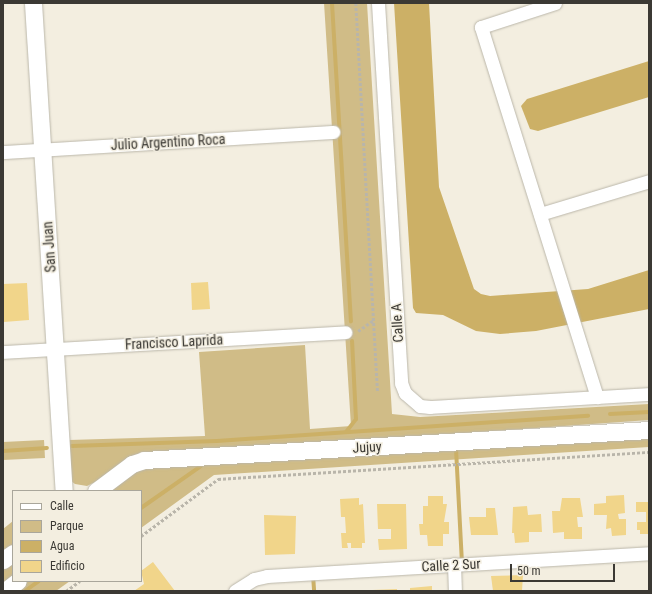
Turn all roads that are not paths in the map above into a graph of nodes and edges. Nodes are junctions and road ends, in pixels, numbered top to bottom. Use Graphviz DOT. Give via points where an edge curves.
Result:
graph roads {
  1 [pos="33,3"];
  2 [pos="378,3"];
  3 [pos="555,3"];
  4 [pos="333,132"];
  5 [pos="42,149"];
  6 [pos="3,152"];
  7 [pos="649,181"];
  8 [pos="540,214"];
  9 [pos="345,332"];
  10 [pos="55,349"];
  11 [pos="3,352"];
  12 [pos="649,394"];
  13 [pos="597,397"];
  14 [pos="649,430"];
  15 [pos="64,490"];
  16 [pos="97,490"];
  17 [pos="649,553"];
  18 [pos="12,554"];
  19 [pos="3,560"];
  20 [pos="454,564"];
  21 [pos="17,582"];
  22 [pos="5,591"];
  23 [pos="235,591"];
  24 [pos="455,591"];
  1 -- 5 [label="street, San Juan"];
  2 -- 13 [label="street, Calle A" via="401,383 405,393 420,406 430,407"];
  3 -- 8 [label="street" via="481,27"];
  4 -- 5 [label="street, Julio Argentino Roca"];
  5 -- 6 [label="street, Julio Argentino Roca"];
  5 -- 10 [label="street, San Juan"];
  7 -- 8 [label="street"];
  8 -- 13 [label="street"];
  9 -- 10 [label="street, Francisco Laprida"];
  10 -- 11 [label="street, Francisco Laprida"];
  10 -- 15 [label="street, San Juan"];
  12 -- 13 [label="street, Calle A"];
  14 -- 16 [label="street, Jujuy" via="144,460 132,464"];
  17 -- 20 [label="street, Calle 2 Sur"];
  18 -- 19 [label="street"];
  20 -- 23 [label="street, Calle 2 Sur" via="267,576 254,579"];
  20 -- 24 [label="street"];
  21 -- 22 [label="street"];
}
